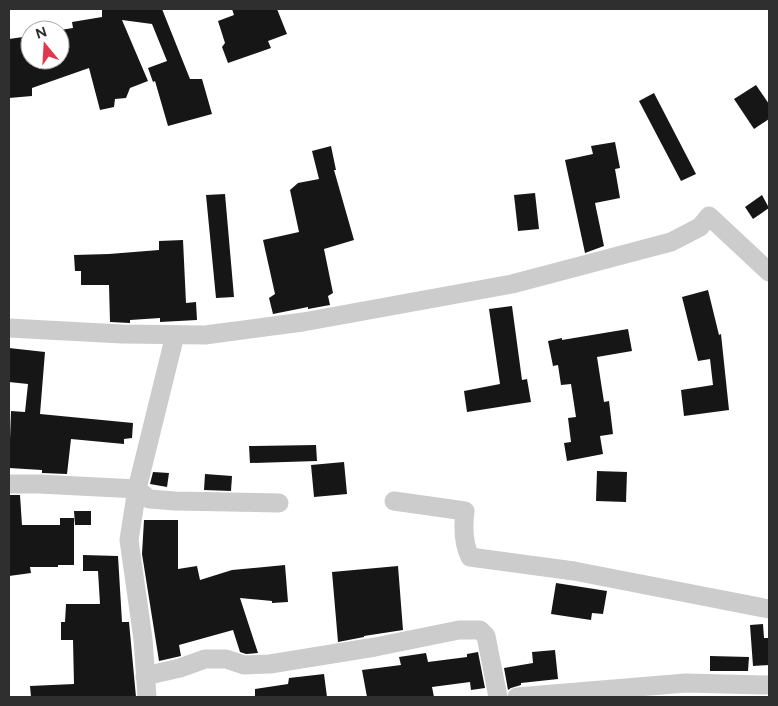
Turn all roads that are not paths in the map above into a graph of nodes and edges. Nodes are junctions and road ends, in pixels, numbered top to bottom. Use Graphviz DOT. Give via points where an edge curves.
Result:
graph roads {
  1 [pos="769,272"];
  2 [pos="9,328"];
  3 [pos="175,335"];
  4 [pos="9,484"];
  5 [pos="137,489"];
  6 [pos="394,501"];
  7 [pos="279,503"];
  8 [pos="769,609"];
  9 [pos="146,676"];
  10 [pos="769,685"];
  11 [pos="735,691"];
  12 [pos="147,697"];
  13 [pos="498,697"];
  14 [pos="518,697"];
  1 -- 3 [label="street" via="709,216 700,227 671,242 512,284 303,322 205,335"];
  2 -- 3 [label="street"];
  3 -- 5 [label="street"];
  4 -- 5 [label="street"];
  5 -- 7 [label="street" via="149,499 175,502"];
  5 -- 9 [label="street" via="129,540"];
  6 -- 8 [label="street" via="465,511 465,548 470,557 574,571"];
  9 -- 12 [label="street"];
  9 -- 13 [label="street" via="206,659 226,659 244,665 270,664 459,630 480,630 486,636"];
  10 -- 11 [label="street"];
  11 -- 14 [label="street" via="686,682"];
}
